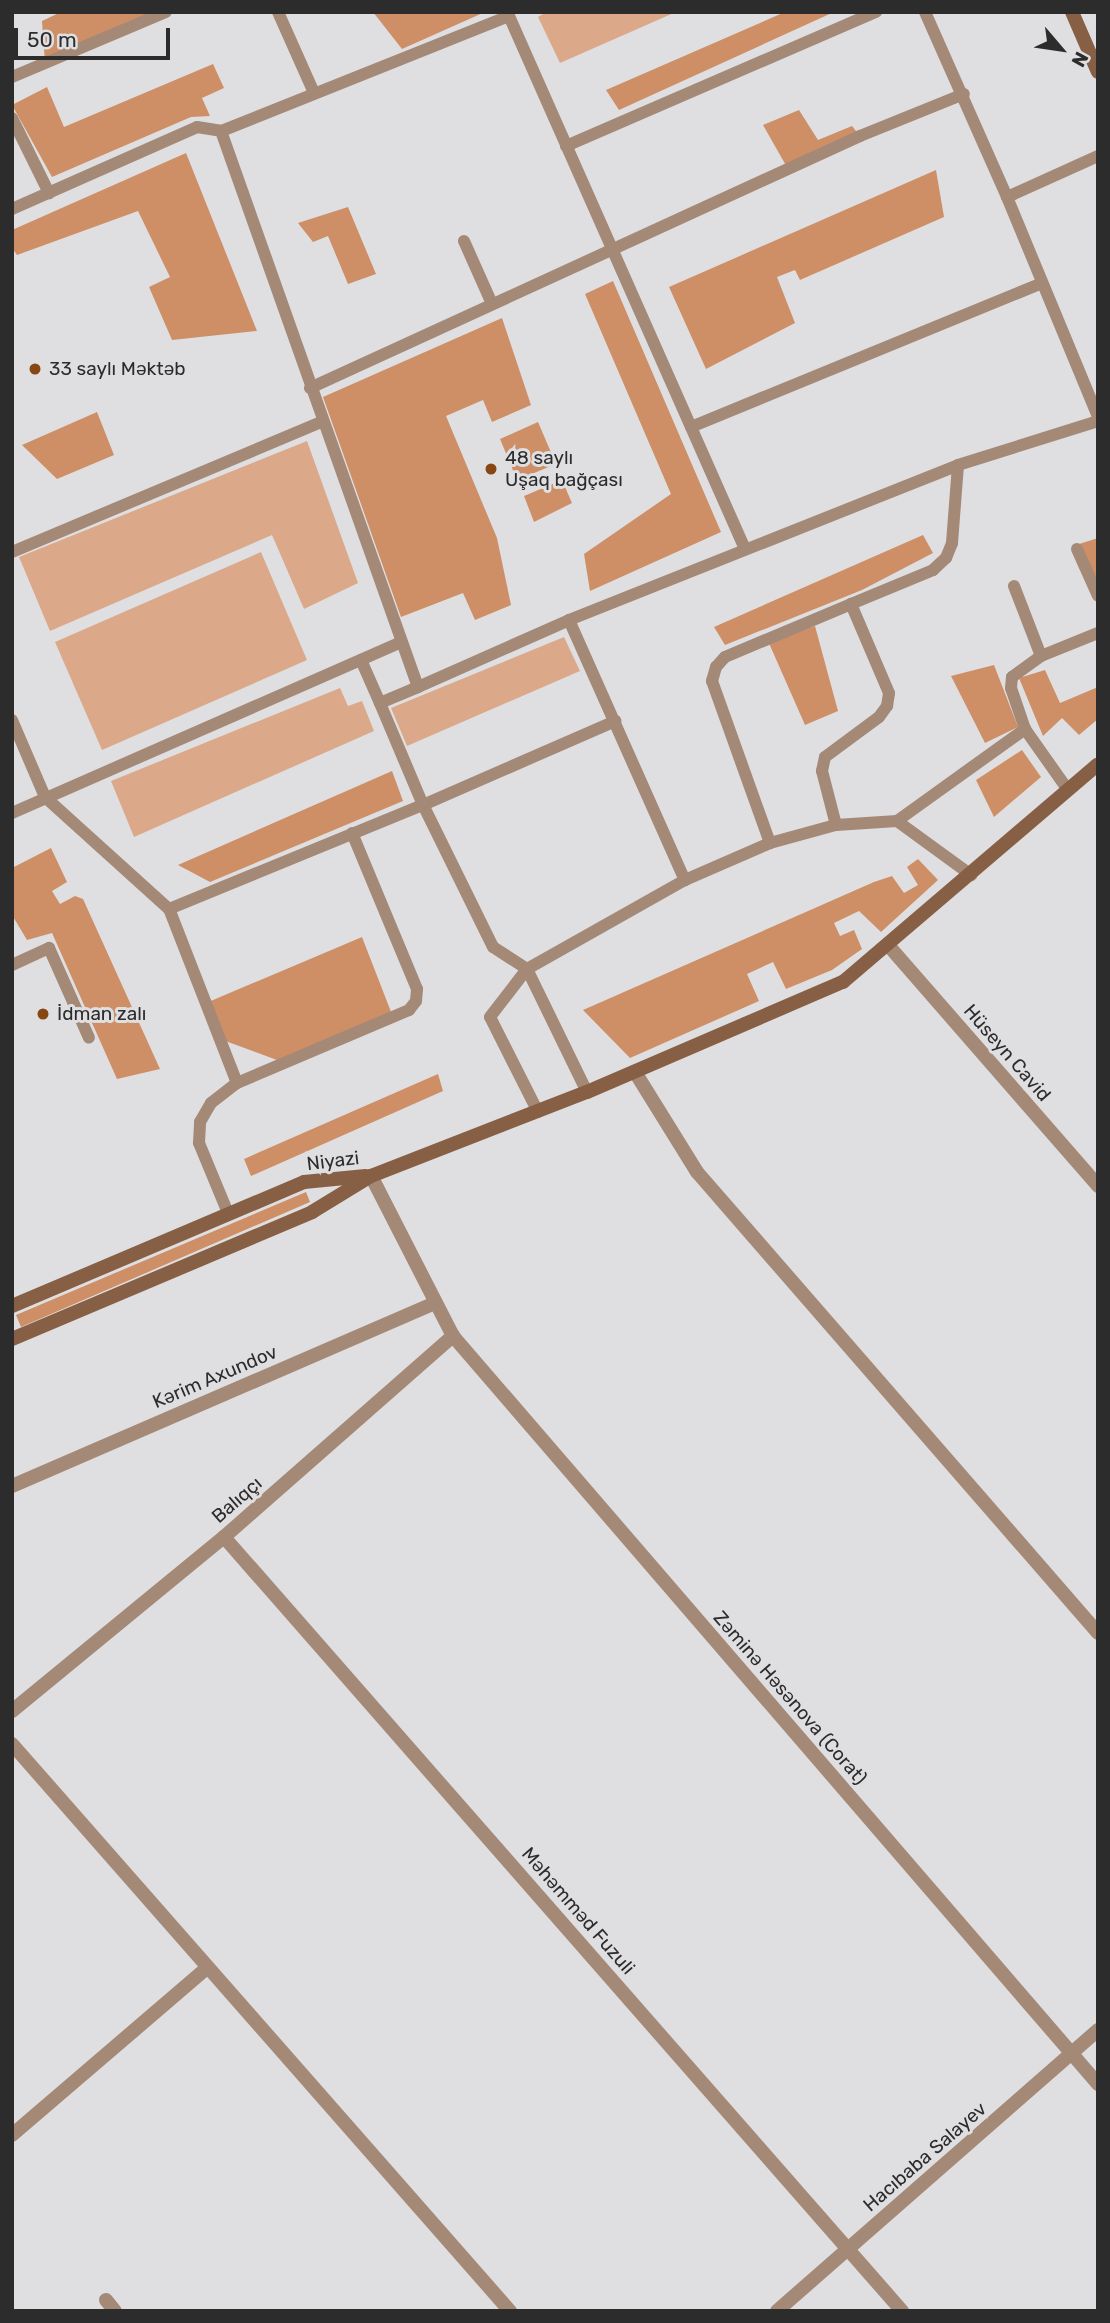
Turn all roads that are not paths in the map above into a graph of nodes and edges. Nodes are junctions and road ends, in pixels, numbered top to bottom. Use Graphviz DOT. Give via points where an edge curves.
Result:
graph roads {
  1 [pos="166,12"];
  2 [pos="278,12"];
  3 [pos="876,12"];
  4 [pos="925,12"];
  5 [pos="1072,12"];
  6 [pos="1098,72"];
  7 [pos="12,76"];
  8 [pos="314,93"];
  9 [pos="964,94"];
  10 [pos="12,118"];
  11 [pos="221,131"];
  12 [pos="566,146"];
  13 [pos="1098,156"];
  14 [pos="49,193"];
  15 [pos="1007,197"];
  16 [pos="12,209"];
  17 [pos="464,241"];
  18 [pos="610,249"];
  19 [pos="1040,284"];
  20 [pos="492,304"];
  21 [pos="310,388"];
  22 [pos="1098,419"];
  23 [pos="322,422"];
  24 [pos="691,427"];
  25 [pos="958,465"];
  26 [pos="745,549"];
  27 [pos="1077,549"];
  28 [pos="12,552"];
  29 [pos="1013,586"];
  30 [pos="1098,596"];
  31 [pos="851,604"];
  32 [pos="569,620"];
  33 [pos="1098,633"];
  34 [pos="400,643"];
  35 [pos="1041,656"];
  36 [pos="361,660"];
  37 [pos="418,687"];
  38 [pos="380,704"];
  39 [pos="12,720"];
  40 [pos="615,721"];
  41 [pos="1025,729"];
  42 [pos="1098,764"];
  43 [pos="1068,790"];
  44 [pos="45,797"];
  45 [pos="423,806"];
  46 [pos="12,813"];
  47 [pos="897,821"];
  48 [pos="836,825"];
  49 [pos="352,833"];
  50 [pos="769,843"];
  51 [pos="971,875"];
  52 [pos="685,880"];
  53 [pos="169,909"];
  54 [pos="888,945"];
  55 [pos="12,965"];
  56 [pos="527,969"];
  57 [pos="89,1038"];
  58 [pos="635,1072"];
  59 [pos="237,1083"];
  60 [pos="587,1092"];
  61 [pos="538,1112"];
  62 [pos="371,1175"];
  63 [pos="1098,1186"];
  64 [pos="228,1213"];
  65 [pos="432,1304"];
  66 [pos="12,1306"];
  67 [pos="453,1336"];
  68 [pos="12,1339"];
  69 [pos="12,1486"];
  70 [pos="224,1537"];
  71 [pos="1098,1633"];
  72 [pos="12,1712"];
  73 [pos="12,1744"];
  74 [pos="206,1969"];
  75 [pos="1098,2030"];
  76 [pos="1072,2054"];
  77 [pos="1098,2084"];
  78 [pos="12,2135"];
  79 [pos="849,2249"];
  80 [pos="510,2311"];
  81 [pos="776,2311"];
  82 [pos="902,2311"];
  1 -- 7 [label="lane"];
  2 -- 8 [label="lane"];
  3 -- 12 [label="lane"];
  4 -- 9 [label="lane"];
  5 -- 6 [label="main road"];
  8 -- 11 [label="lane"];
  8 -- 12 [label="lane" via="509,16"];
  9 -- 15 [label="lane"];
  9 -- 18 [label="lane"];
  10 -- 14 [label="lane"];
  11 -- 14 [label="lane" via="197,127"];
  11 -- 21 [label="lane"];
  12 -- 18 [label="lane"];
  13 -- 15 [label="lane"];
  14 -- 16 [label="lane"];
  15 -- 19 [label="lane"];
  17 -- 20 [label="lane"];
  18 -- 20 [label="lane"];
  18 -- 24 [label="lane"];
  19 -- 22 [label="lane"];
  19 -- 24 [label="lane"];
  20 -- 21 [label="lane"];
  21 -- 23 [label="lane"];
  22 -- 25 [label="lane"];
  23 -- 28 [label="lane"];
  23 -- 34 [label="lane"];
  24 -- 26 [label="lane"];
  25 -- 26 [label="lane"];
  25 -- 31 [label="lane" via="952,543 946,558 933,570"];
  26 -- 32 [label="lane"];
  27 -- 30 [label="lane"];
  29 -- 35 [label="lane"];
  31 -- 48 [label="lane" via="889,693 879,717 825,757 822,771"];
  31 -- 50 [label="lane" via="725,657 716,667 712,681"];
  32 -- 37 [label="lane"];
  32 -- 40 [label="lane"];
  33 -- 35 [label="lane"];
  34 -- 36 [label="lane"];
  34 -- 37 [label="lane"];
  35 -- 41 [label="lane" via="1012,677"];
  36 -- 38 [label="lane"];
  36 -- 44 [label="lane"];
  37 -- 38 [label="lane"];
  38 -- 45 [label="lane"];
  39 -- 44 [label="lane"];
  40 -- 45 [label="lane"];
  40 -- 52 [label="lane"];
  41 -- 43 [label="lane"];
  41 -- 47 [label="lane"];
  42 -- 43 [label="main road"];
  43 -- 51 [label="main road"];
  44 -- 46 [label="lane"];
  44 -- 53 [label="lane"];
  45 -- 49 [label="lane"];
  45 -- 56 [label="lane" via="493,947"];
  47 -- 48 [label="lane"];
  47 -- 51 [label="lane"];
  48 -- 50 [label="lane"];
  49 -- 53 [label="lane"];
  49 -- 59 [label="lane" via="416,989 416,1001 408,1010"];
  50 -- 52 [label="lane"];
  51 -- 54 [label="main road"];
  52 -- 56 [label="lane"];
  53 -- 59 [label="lane"];
  54 -- 58 [label="main road" via="843,982"];
  54 -- 63 [label="street, Hüseyn Cavid"];
  55 -- 57 [label="lane" via="49,948"];
  56 -- 60 [label="lane"];
  56 -- 61 [label="lane" via="490,1017"];
  58 -- 60 [label="main road"];
  58 -- 71 [label="street" via="697,1172"];
  59 -- 64 [label="lane" via="211,1103 200,1122 199,1143"];
  60 -- 61 [label="main road"];
  61 -- 62 [label="main road"];
  62 -- 64 [label="main road, Niyazi" via="304,1182"];
  62 -- 65 [label="street"];
  62 -- 68 [label="main road, Niyazi" via="312,1212"];
  64 -- 66 [label="main road, Niyazi"];
  65 -- 67 [label="street"];
  65 -- 69 [label="street, Kərim Axundov"];
  67 -- 70 [label="street, Balıqçı"];
  67 -- 76 [label="street, Zəminə Həsənova (Corat)"];
  70 -- 72 [label="street, Balıqçı"];
  70 -- 79 [label="street, Məhəmməd Fuzuli"];
  73 -- 74 [label="street"];
  74 -- 78 [label="street"];
  74 -- 80 [label="street"];
  75 -- 76 [label="street, Hacıbaba Salayev"];
  76 -- 77 [label="street, Zəminə Həsənova (Corat)"];
  76 -- 79 [label="street, Hacıbaba Salayev"];
  79 -- 81 [label="street, Hacıbaba Salayev"];
  79 -- 82 [label="street, Məhəmməd Fuzuli"];
}
